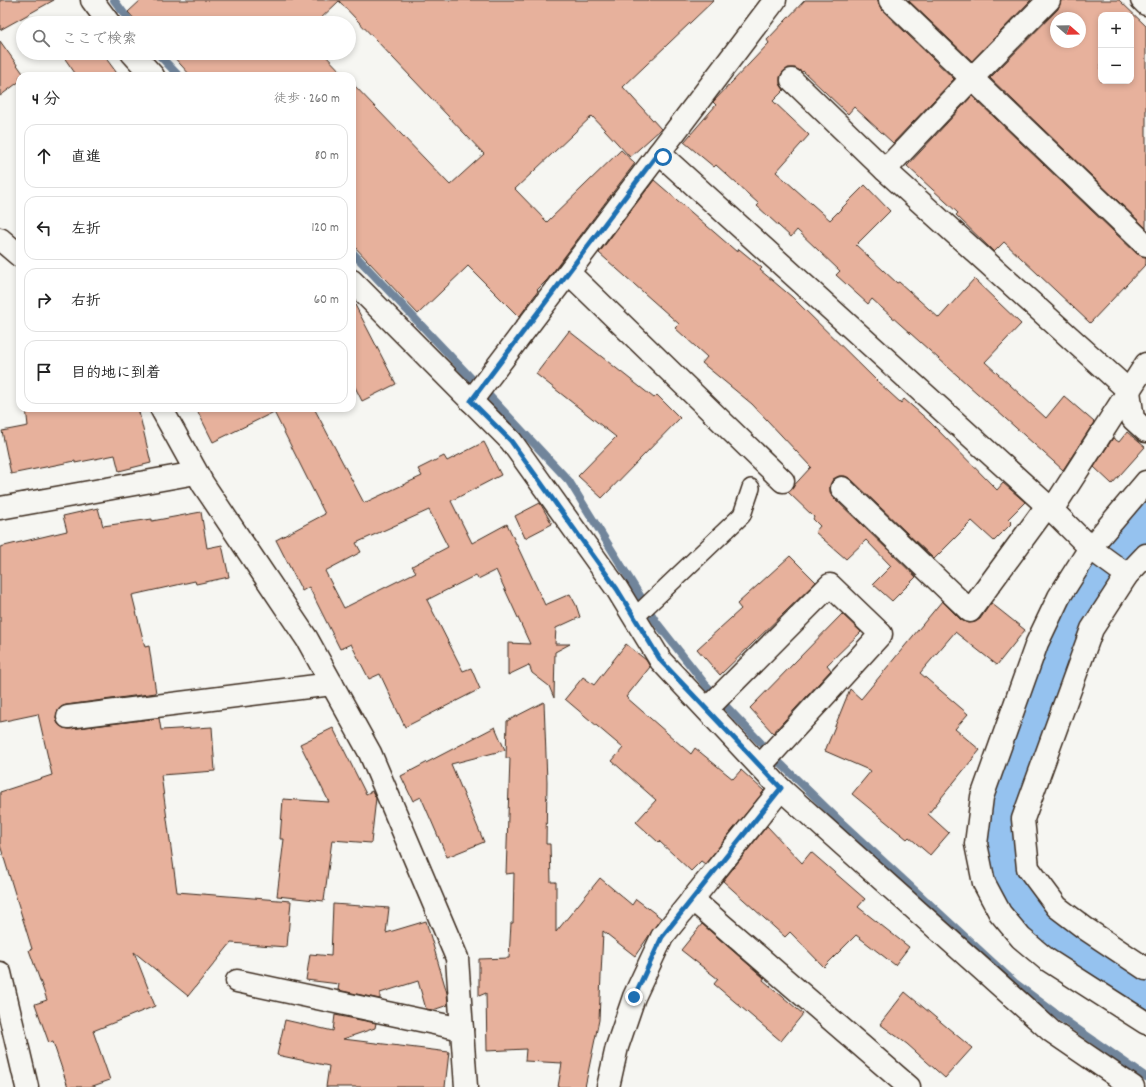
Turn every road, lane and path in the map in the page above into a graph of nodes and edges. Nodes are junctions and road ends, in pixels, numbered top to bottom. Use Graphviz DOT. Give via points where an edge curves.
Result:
graph roads {
  1 [pos="92,0"];
  2 [pos="775,0"];
  3 [pos="890,0"];
  4 [pos="1049,0"];
  5 [pos="1142,0"];
  6 [pos="1146,4"];
  7 [pos="104,16"];
  8 [pos="138,60"];
  9 [pos="149,72"];
  10 [pos="972,78"];
  11 [pos="792,80"];
  12 [pos="659,152"];
  13 [pos="886,170"];
  14 [pos="0,239"];
  15 [pos="1146,245"];
  16 [pos="16,253"];
  17 [pos="569,273"];
  18 [pos="356,285"];
  19 [pos="1146,364"];
  20 [pos="1129,392"];
  21 [pos="471,401"];
  22 [pos="163,412"];
  23 [pos="1146,431"];
  24 [pos="196,473"];
  25 [pos="783,481"];
  26 [pos="1146,482"];
  27 [pos="751,488"];
  28 [pos="842,488"];
  29 [pos="0,508"];
  30 [pos="1050,508"];
  31 [pos="1095,552"];
  32 [pos="1146,555"];
  33 [pos="1124,573"];
  34 [pos="643,609"];
  35 [pos="332,684"];
  36 [pos="714,701"];
  37 [pos="68,717"];
  38 [pos="760,766"];
  39 [pos="781,788"];
  40 [pos="692,899"];
  41 [pos="1146,969"];
  42 [pos="0,974"];
  43 [pos="237,981"];
  44 [pos="1146,1023"];
  45 [pos="462,1029"];
  46 [pos="7,1040"];
  47 [pos="27,1087"];
  48 [pos="466,1087"];
  49 [pos="608,1087"];
  50 [pos="908,1087"];
  51 [pos="1133,1087"];
  1 -- 7 [label="street"];
  2 -- 12 [label="street"];
  3 -- 10 [label="street"];
  4 -- 10 [label="street"];
  5 -- 6 [label="street"];
  8 -- 9 [label="street"];
  10 -- 13 [label="street"];
  10 -- 15 [label="street"];
  11 -- 13 [label="street"];
  12 -- 17 [label="street"];
  12 -- 30 [label="street"];
  13 -- 20 [label="street"];
  14 -- 16 [label="street"];
  17 -- 21 [label="street"];
  17 -- 25 [label="street"];
  18 -- 21 [label="street"];
  19 -- 20 [label="street"];
  20 -- 23 [label="street" via="1133,419"];
  20 -- 30 [label="street"];
  21 -- 34 [label="street" via="511,441"];
  22 -- 24 [label="street"];
  24 -- 29 [label="street"];
  24 -- 35 [label="street" via="307,639"];
  26 -- 31 [label="street"];
  27 -- 34 [label="lane" via="742,515"];
  28 -- 30 [label="street" via="970,611"];
  30 -- 31 [label="street"];
  31 -- 33 [label="street"];
  31 -- 44 [label="street" via="1059,597 1037,643 982,797 976,844 984,882 1000,913 1021,938 1046,960"];
  32 -- 33 [label="street"];
  33 -- 41 [label="street" via="1092,629 1023,818 1028,868 1056,907"];
  34 -- 36 [label="street" via="661,661"];
  35 -- 37 [label="street"];
  35 -- 45 [label="street" via="370,753 457,958"];
  36 -- 38 [label="street"];
  36 -- 38 [label="street" via="830,585 881,634"];
  38 -- 39 [label="street"];
  39 -- 40 [label="street"];
  39 -- 51 [label="street" via="1051,1031"];
  40 -- 49 [label="street" via="662,937 637,990 617,1047"];
  40 -- 50 [label="street"];
  42 -- 46 [label="street"];
  43 -- 45 [label="street"];
  45 -- 48 [label="street"];
  46 -- 47 [label="street"];
}
